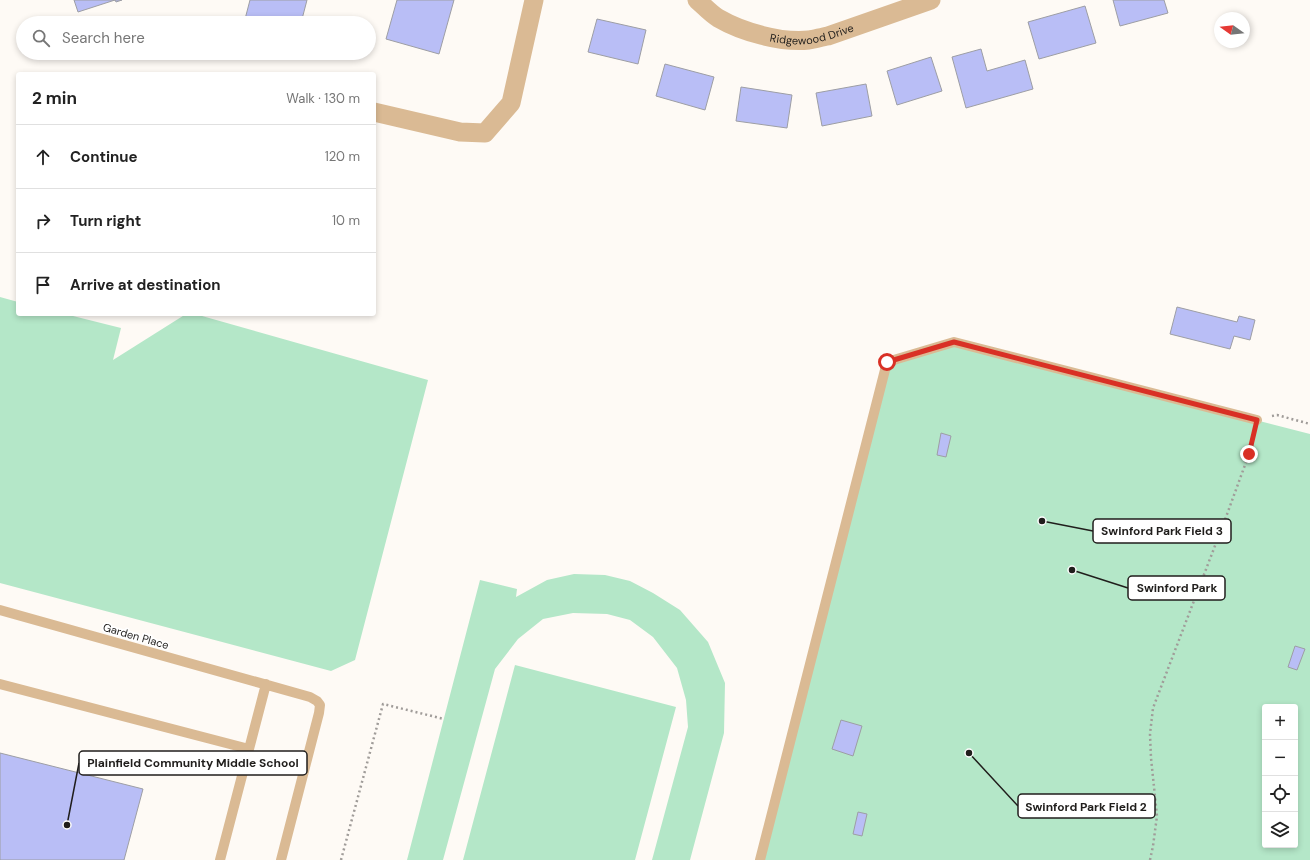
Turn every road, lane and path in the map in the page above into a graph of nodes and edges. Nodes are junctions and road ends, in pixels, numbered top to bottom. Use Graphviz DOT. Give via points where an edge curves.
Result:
graph roads {
  1 [pos="534,0"];
  2 [pos="697,0"];
  3 [pos="931,0"];
  4 [pos="376,112"];
  5 [pos="1257,420"];
  6 [pos="1310,424"];
  7 [pos="0,610"];
  8 [pos="0,684"];
  9 [pos="266,684"];
  10 [pos="444,719"];
  11 [pos="249,749"];
  12 [pos="220,860"];
  13 [pos="281,860"];
  14 [pos="341,860"];
  15 [pos="760,860"];
  16 [pos="1150,860"];
  1 -- 4 [label="street" via="511,103 485,133 460,132"];
  2 -- 3 [label="street, Ridgewood Drive" via="717,17 740,29 792,40 810,40"];
  5 -- 6 [label="path" via="1277,415"];
  5 -- 15 [label="lane" via="954,342 887,362"];
  5 -- 16 [label="path" via="1249,454 1153,708 1150,734 1157,816"];
  7 -- 9 [label="lane, Garden Place"];
  8 -- 11 [label="lane"];
  9 -- 11 [label="lane"];
  9 -- 13 [label="lane, Garden Place" via="310,697 320,705"];
  10 -- 14 [label="path" via="383,704"];
  11 -- 12 [label="lane"];
}
